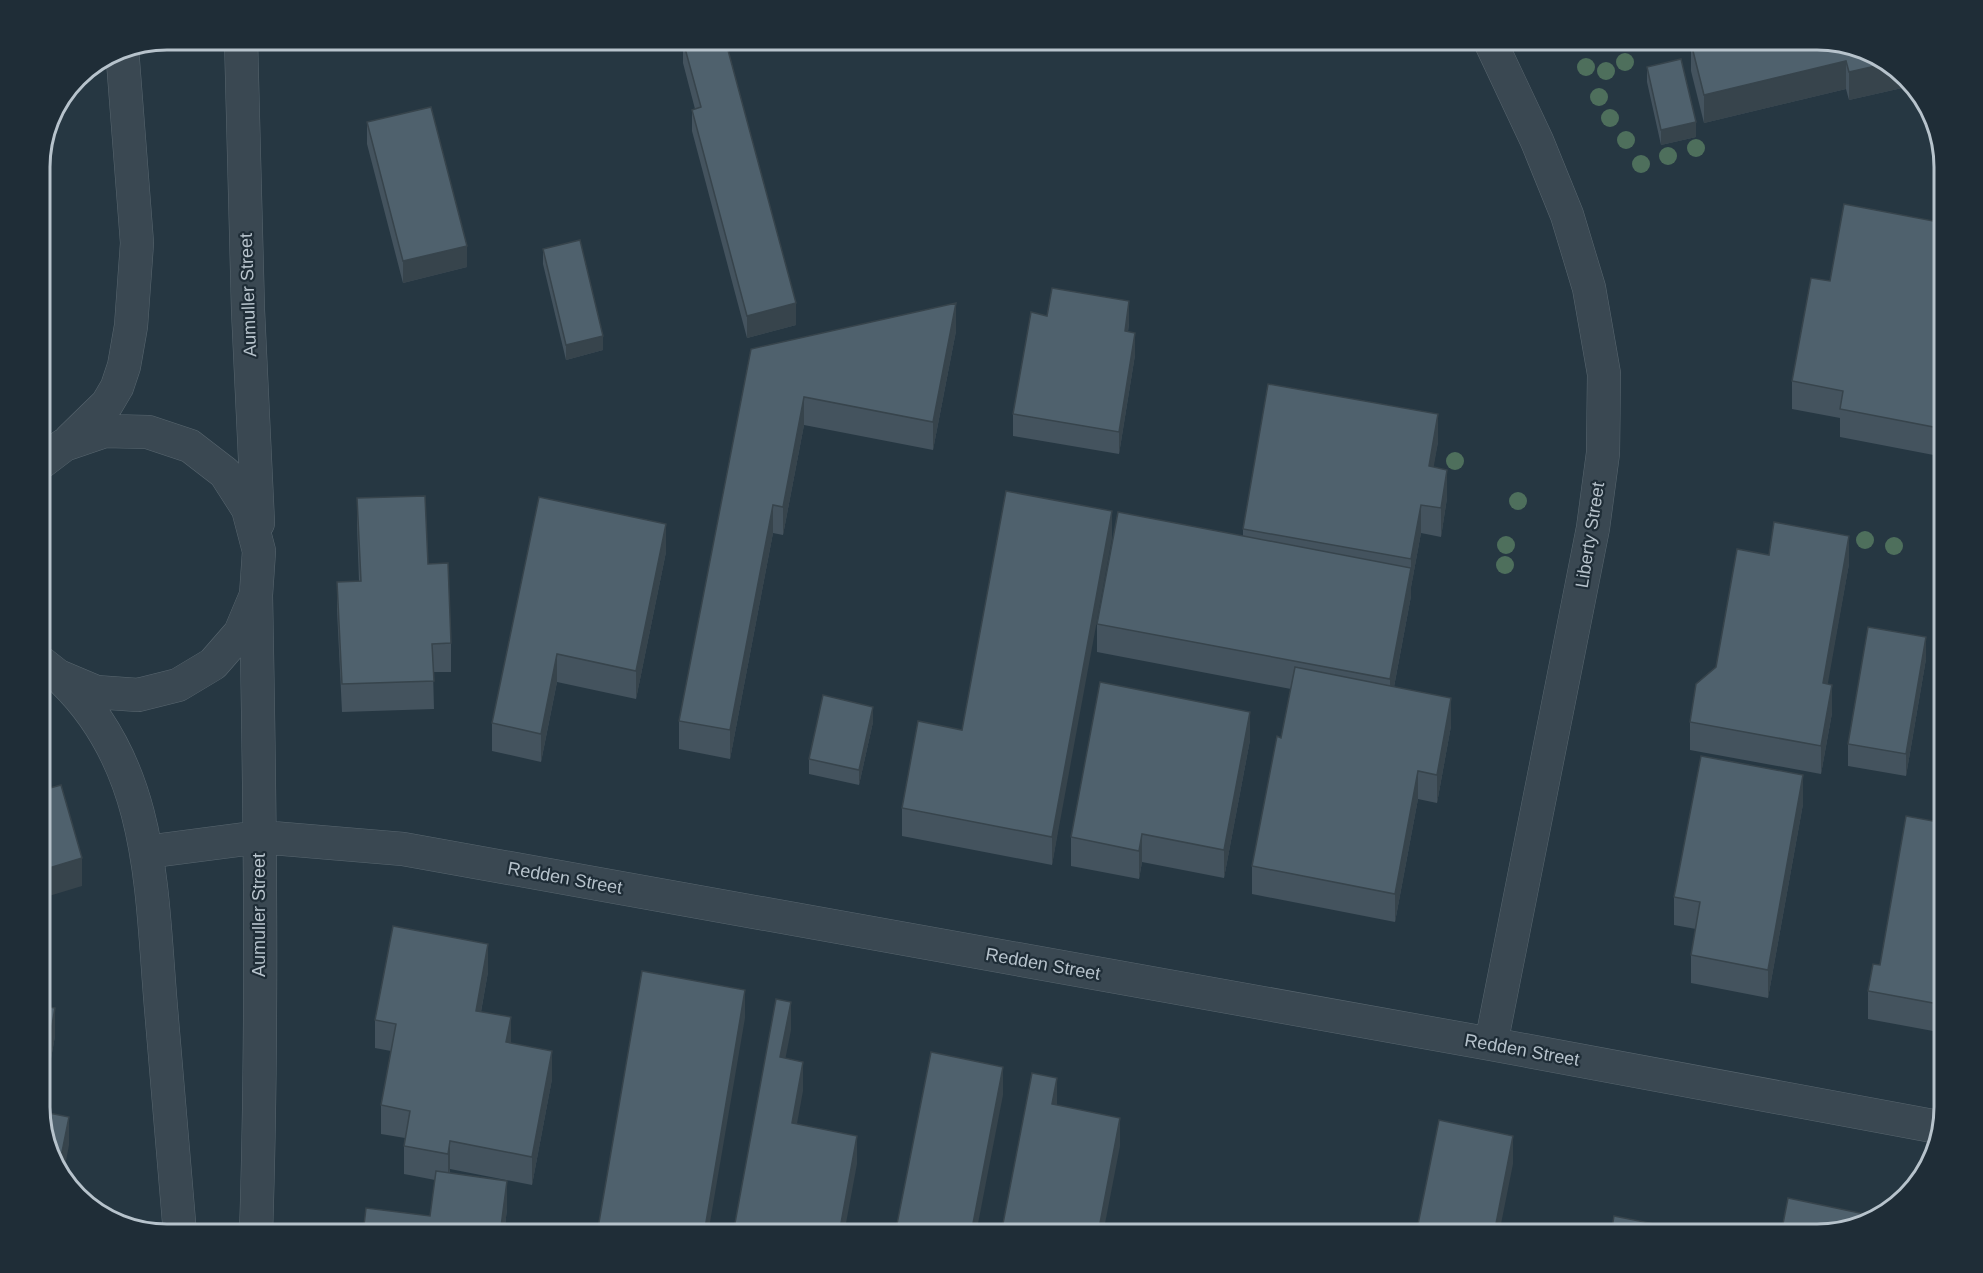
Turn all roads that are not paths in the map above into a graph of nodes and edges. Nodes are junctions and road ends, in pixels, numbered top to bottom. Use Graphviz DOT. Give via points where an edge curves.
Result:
graph roads {
  1 [pos="241,50"];
  2 [pos="1494,50"];
  3 [pos="123,59"];
  4 [pos="52,455"];
  5 [pos="259,551"];
  6 [pos="256,595"];
  7 [pos="50,669"];
  8 [pos="50,669"];
  9 [pos="260,837"];
  10 [pos="146,852"];
  11 [pos="1491,1044"];
  12 [pos="1931,1126"];
  13 [pos="179,1224"];
  14 [pos="256,1224"];
  1 -- 5 [label="street, Aumuller Street"];
  2 -- 11 [label="street, Liberty Street" via="1567,215 1589,288 1604,374 1603,453 1593,528"];
  3 -- 4 [label="street" via="137,243 124,366 107,404"];
  4 -- 5 [label="street" via="105,431 148,432 190,446 225,472 248,509"];
  5 -- 6 [label="street"];
  6 -- 7 [label="street" via="240,633 213,664 178,685 138,695 96,692"];
  6 -- 9 [label="street, Aumuller Street"];
  8 -- 10 [label="street" via="81,698 102,727 138,807"];
  9 -- 10 [label="street, Redden Street"];
  9 -- 11 [label="street, Redden Street" via="403,849"];
  9 -- 14 [label="street, Aumuller Street"];
  10 -- 13 [label="street"];
  11 -- 12 [label="street, Redden Street"];
}
